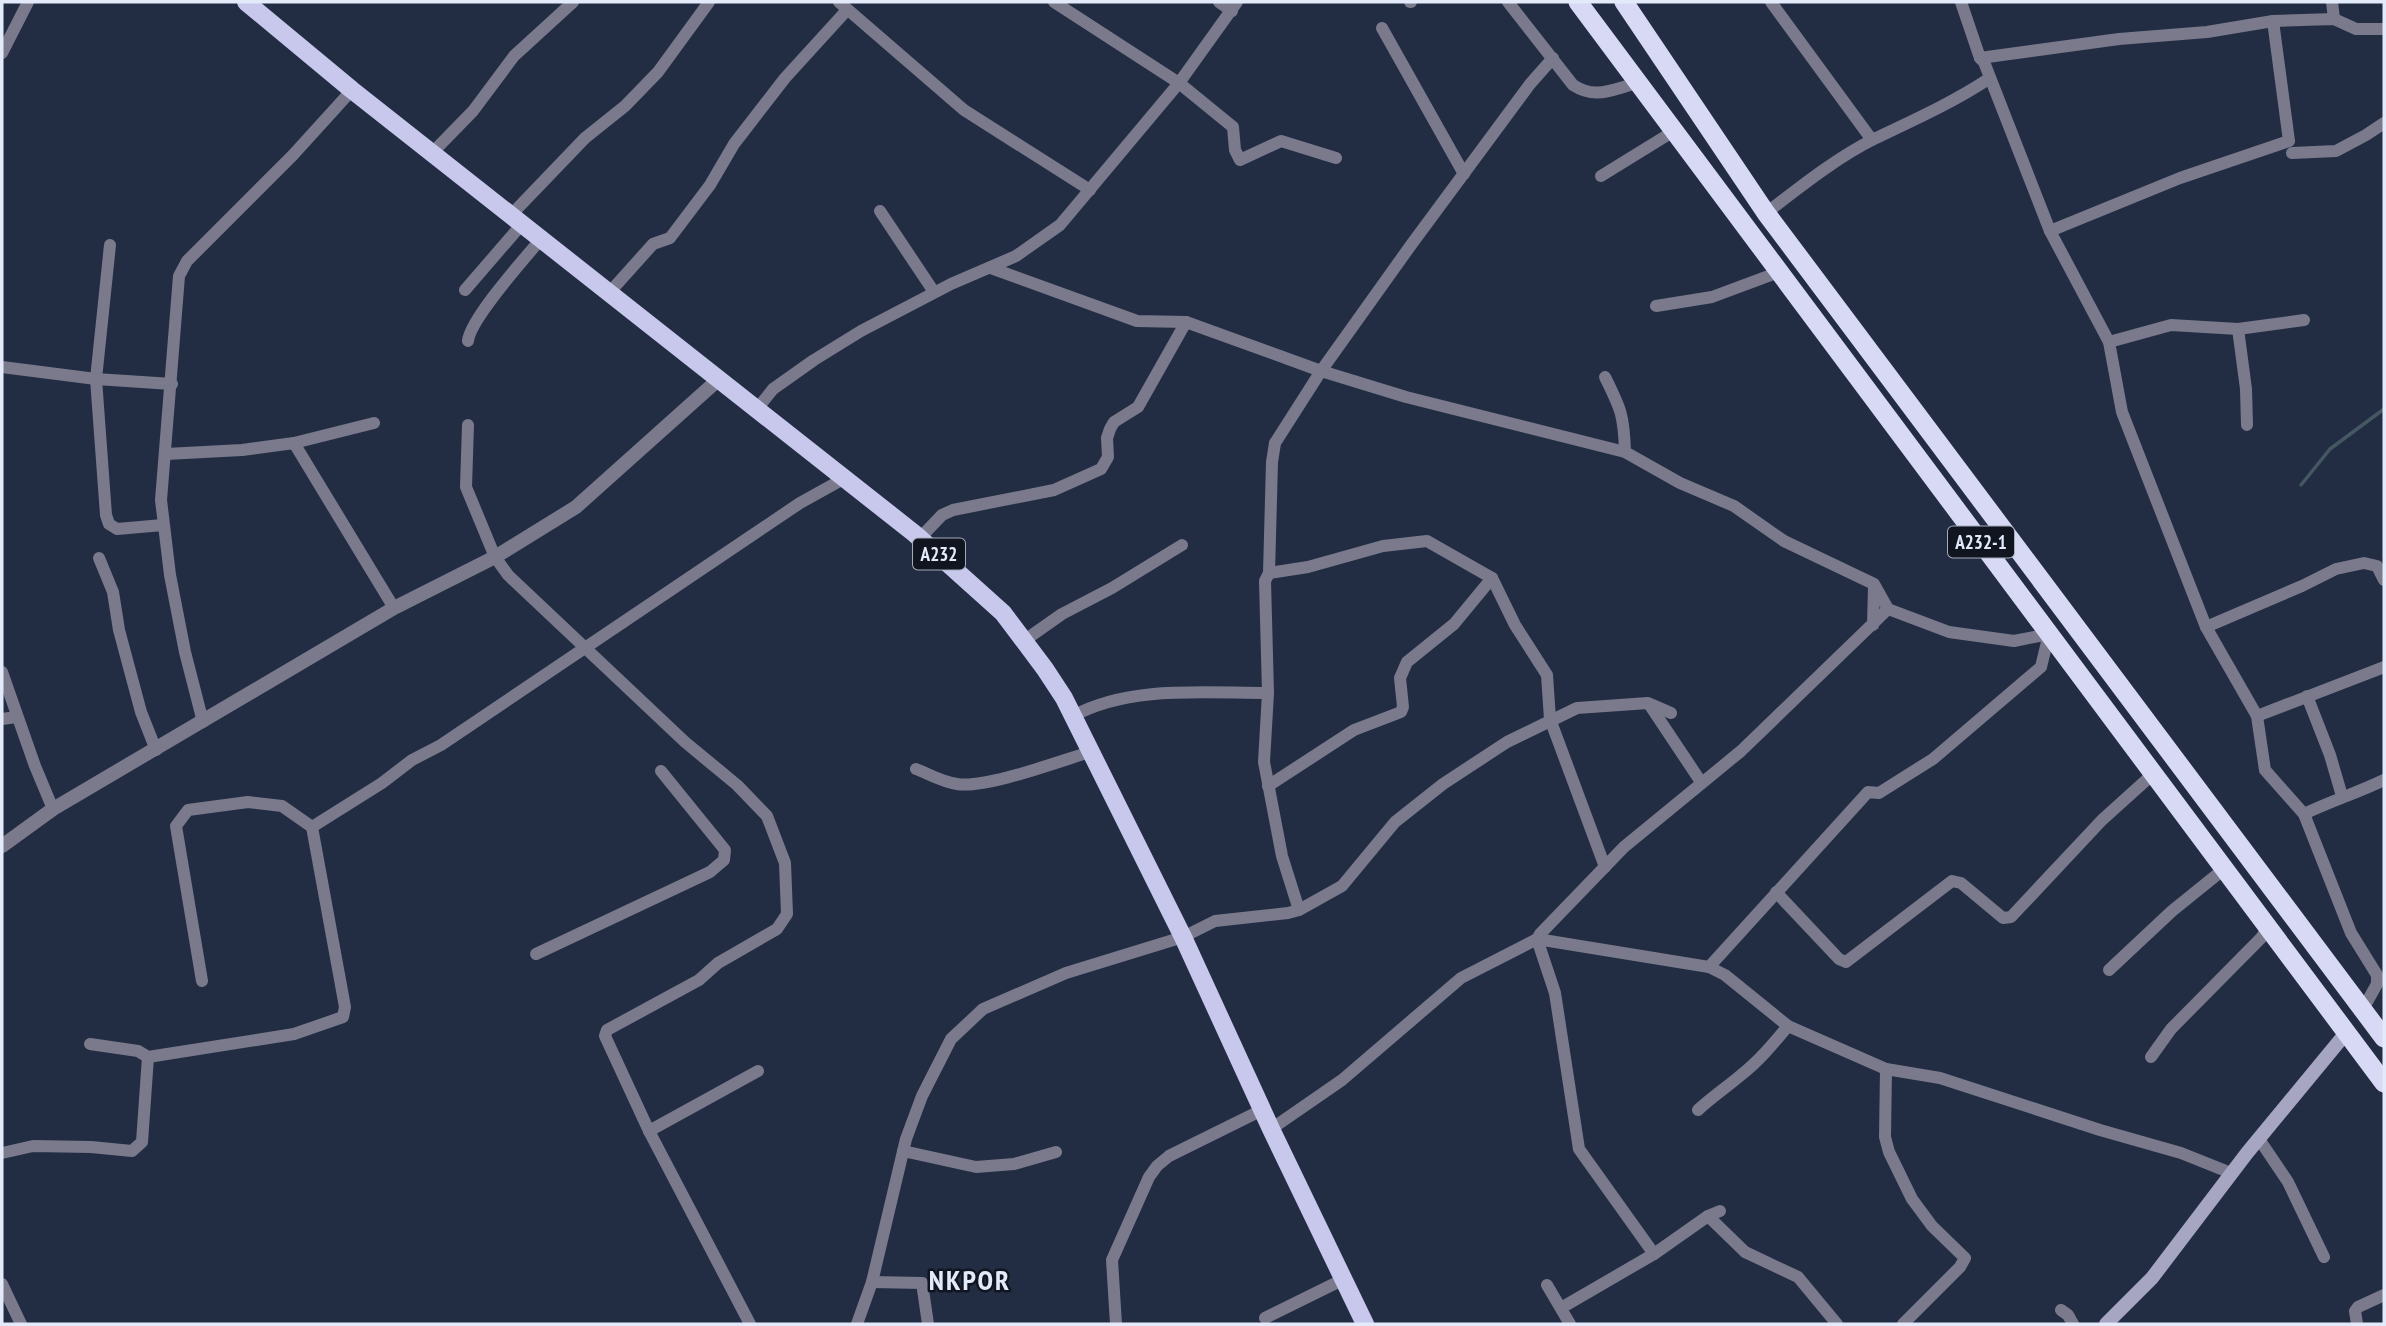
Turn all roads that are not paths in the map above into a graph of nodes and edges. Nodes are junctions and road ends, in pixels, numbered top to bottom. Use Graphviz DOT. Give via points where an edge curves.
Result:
graph roads {
  1 [pos="28,2"];
  2 [pos="246,2"];
  3 [pos="573,2"];
  4 [pos="709,2"];
  5 [pos="1054,2"];
  6 [pos="1219,2"];
  7 [pos="1508,2"];
  8 [pos="1577,2"];
  9 [pos="1625,2"];
  10 [pos="1771,2"];
  11 [pos="1961,2"];
  12 [pos="2332,2"];
  13 [pos="843,6"];
  14 [pos="1234,7"];
  15 [pos="2334,19"];
  16 [pos="2273,20"];
  17 [pos="1382,28"];
  18 [pos="2384,29"];
  19 [pos="2,53"];
  20 [pos="1553,58"];
  21 [pos="1980,58"];
  22 [pos="1990,78"];
  23 [pos="1179,83"];
  24 [pos="1638,83"];
  25 [pos="352,90"];
  26 [pos="2384,122"];
  27 [pos="1674,131"];
  28 [pos="1872,140"];
  29 [pos="432,153"];
  30 [pos="2292,153"];
  31 [pos="1336,158"];
  32 [pos="1464,174"];
  33 [pos="1601,176"];
  34 [pos="1090,190"];
  35 [pos="880,211"];
  36 [pos="1766,213"];
  37 [pos="517,219"];
  38 [pos="2050,231"];
  39 [pos="541,239"];
  40 [pos="110,245"];
  41 [pos="991,268"];
  42 [pos="1779,272"];
  43 [pos="465,290"];
  44 [pos="934,292"];
  45 [pos="609,293"];
  46 [pos="1656,306"];
  47 [pos="2304,320"];
  48 [pos="1186,321"];
  49 [pos="2238,329"];
  50 [pos="468,341"];
  51 [pos="2109,342"];
  52 [pos="2,367"];
  53 [pos="1321,371"];
  54 [pos="1605,377"];
  55 [pos="96,379"];
  56 [pos="719,379"];
  57 [pos="172,384"];
  58 [pos="757,409"];
  59 [pos="374,423"];
  60 [pos="468,425"];
  61 [pos="2247,425"];
  62 [pos="294,443"];
  63 [pos="1625,452"];
  64 [pos="166,454"];
  65 [pos="845,478"];
  66 [pos="163,525"];
  67 [pos="920,538"];
  68 [pos="1182,545"];
  69 [pos="495,557"];
  70 [pos="99,558"];
  71 [pos="1269,573"];
  72 [pos="1492,578"];
  73 [pos="2384,580"];
  74 [pos="1874,584"];
  75 [pos="394,608"];
  76 [pos="1888,609"];
  77 [pos="1873,625"];
  78 [pos="2206,627"];
  79 [pos="2049,634"];
  80 [pos="1025,640"];
  81 [pos="584,647"];
  82 [pos="2384,667"];
  83 [pos="2,672"];
  84 [pos="1268,693"];
  85 [pos="2307,696"];
  86 [pos="1648,703"];
  87 [pos="1671,713"];
  88 [pos="1073,716"];
  89 [pos="2257,716"];
  90 [pos="17,717"];
  91 [pos="2,719"];
  92 [pos="1550,719"];
  93 [pos="203,722"];
  94 [pos="156,750"];
  95 [pos="1090,752"];
  96 [pos="916,769"];
  97 [pos="661,771"];
  98 [pos="2153,774"];
  99 [pos="2384,780"];
  100 [pos="1702,782"];
  101 [pos="1268,786"];
  102 [pos="2342,796"];
  103 [pos="53,810"];
  104 [pos="2304,814"];
  105 [pos="312,828"];
  106 [pos="2,846"];
  107 [pos="1605,867"];
  108 [pos="2224,869"];
  109 [pos="1776,892"];
  110 [pos="1299,909"];
  111 [pos="2268,928"];
  112 [pos="1183,937"];
  113 [pos="1537,939"];
  114 [pos="536,954"];
  115 [pos="1709,967"];
  116 [pos="2109,970"];
  117 [pos="2381,971"];
  118 [pos="202,981"];
  119 [pos="2363,1009"];
  120 [pos="1788,1026"];
  121 [pos="2346,1033"];
  122 [pos="2384,1038"];
  123 [pos="90,1044"];
  124 [pos="2151,1056"];
  125 [pos="148,1057"];
  126 [pos="1886,1069"];
  127 [pos="758,1071"];
  128 [pos="2384,1083"];
  129 [pos="1262,1110"];
  130 [pos="1698,1110"];
  131 [pos="1271,1129"];
  132 [pos="649,1131"];
  133 [pos="2259,1139"];
  134 [pos="903,1151"];
  135 [pos="1056,1152"];
  136 [pos="2,1153"];
  137 [pos="2231,1173"];
  138 [pos="1654,1254"];
  139 [pos="2323,1257"];
  140 [pos="1344,1279"];
  141 [pos="872,1282"];
  142 [pos="2,1283"];
  143 [pos="1547,1285"];
  144 [pos="2384,1295"];
  145 [pos="1561,1308"];
  146 [pos="2061,1310"];
  147 [pos="1265,1318"];
  148 [pos="21,1324"];
  149 [pos="750,1324"];
  150 [pos="857,1324"];
  151 [pos="928,1324"];
  152 [pos="1116,1324"];
  153 [pos="1365,1324"];
  154 [pos="1570,1324"];
  155 [pos="1838,1324"];
  156 [pos="1903,1324"];
  157 [pos="2073,1324"];
  158 [pos="2106,1324"];
  159 [pos="2357,1324"];
  1 -- 19 [label="street"];
  2 -- 25 [label="main road, A232"];
  3 -- 29 [label="street" via="514,56 473,111"];
  4 -- 37 [label="street" via="658,72 586,138"];
  5 -- 23 [label="street"];
  6 -- 14 [label="street"];
  7 -- 20 [label="street"];
  8 -- 24 [label="highway, A232-1"];
  9 -- 36 [label="highway, A232-1"];
  10 -- 28 [label="street"];
  11 -- 21 [label="street"];
  12 -- 15 [label="street"];
  13 -- 34 [label="street" via="964,110"];
  13 -- 45 [label="street" via="734,144 670,238 653,244"];
  14 -- 23 [label="street"];
  15 -- 16 [label="street"];
  15 -- 18 [label="street" via="2356,29"];
  16 -- 21 [label="street"];
  16 -- 38 [label="street" via="2289,141 2180,178"];
  17 -- 32 [label="street"];
  20 -- 24 [label="street" via="1573,85 1586,93"];
  20 -- 32 [label="street"];
  21 -- 22 [label="street"];
  22 -- 28 [label="street"];
  22 -- 38 [label="street"];
  23 -- 31 [label="street" via="1233,127 1240,160 1281,141"];
  23 -- 34 [label="street"];
  24 -- 27 [label="highway, A232-1"];
  25 -- 29 [label="main road, A232"];
  25 -- 57 [label="street" via="187,261 178,276"];
  26 -- 30 [label="street" via="2336,151"];
  27 -- 33 [label="street"];
  27 -- 42 [label="highway, A232-1"];
  28 -- 36 [label="street"];
  29 -- 37 [label="main road, A232"];
  32 -- 53 [label="street"];
  34 -- 41 [label="street" via="1060,225"];
  35 -- 44 [label="street"];
  36 -- 119 [label="highway, A232-1"];
  37 -- 39 [label="main road, A232"];
  37 -- 43 [label="street"];
  38 -- 51 [label="street"];
  39 -- 45 [label="main road, A232"];
  39 -- 50 [label="street" via="478,317"];
  40 -- 55 [label="street"];
  41 -- 44 [label="street"];
  41 -- 48 [label="street" via="1137,321"];
  42 -- 46 [label="street" via="1712,297"];
  42 -- 79 [label="highway, A232-1"];
  44 -- 58 [label="street" via="814,360 773,389"];
  45 -- 56 [label="main road, A232"];
  47 -- 49 [label="street"];
  48 -- 53 [label="street"];
  48 -- 67 [label="street" via="1138,407 1114,422 1107,438 1108,457 1101,468 1054,490 953,510"];
  49 -- 51 [label="street" via="2171,325"];
  49 -- 61 [label="street"];
  51 -- 78 [label="street" via="2122,412"];
  52 -- 55 [label="street"];
  53 -- 63 [label="street"];
  53 -- 71 [label="street" via="1275,443"];
  54 -- 63 [label="street" via="1624,421"];
  55 -- 57 [label="street"];
  55 -- 66 [label="street" via="109,524 117,528"];
  56 -- 58 [label="main road, A232"];
  56 -- 69 [label="street" via="576,508"];
  57 -- 64 [label="street"];
  58 -- 65 [label="main road, A232"];
  59 -- 62 [label="street"];
  60 -- 69 [label="street" via="466,487"];
  62 -- 64 [label="street"];
  62 -- 75 [label="street"];
  63 -- 74 [label="street" via="1734,506 1784,541"];
  64 -- 66 [label="street"];
  65 -- 67 [label="main road, A232"];
  65 -- 81 [label="street"];
  66 -- 93 [label="street"];
  67 -- 80 [label="main road, A232" via="986,596"];
  68 -- 80 [label="street"];
  69 -- 75 [label="street"];
  69 -- 81 [label="street"];
  70 -- 94 [label="street" via="113,592 141,712"];
  71 -- 72 [label="street" via="1383,546 1427,541"];
  71 -- 84 [label="street" via="1265,581"];
  72 -- 92 [label="street" via="1547,675"];
  72 -- 101 [label="street" via="1454,624 1407,662 1401,678 1401,712 1354,730"];
  73 -- 78 [label="street" via="2377,566 2364,563 2336,569"];
  74 -- 76 [label="street"];
  74 -- 77 [label="street"];
  75 -- 93 [label="street"];
  76 -- 77 [label="street"];
  76 -- 79 [label="street" via="1950,632 1988,638 2014,641"];
  77 -- 100 [label="street" via="1741,751"];
  78 -- 89 [label="street"];
  79 -- 98 [label="highway, A232-1"];
  79 -- 109 [label="street" via="2041,667 1933,759 1879,793 1868,792"];
  80 -- 88 [label="main road, A232"];
  81 -- 105 [label="street"];
  81 -- 132 [label="street" via="767,816 785,863 788,914 777,929 718,963 699,980 607,1030 607,1044"];
  82 -- 85 [label="street"];
  83 -- 90 [label="street"];
  84 -- 88 [label="street" via="1155,694 1091,707"];
  84 -- 101 [label="street" via="1264,762"];
  85 -- 89 [label="street"];
  85 -- 102 [label="street"];
  86 -- 87 [label="street"];
  86 -- 92 [label="street" via="1577,708"];
  86 -- 100 [label="street"];
  88 -- 95 [label="main road, A232"];
  89 -- 104 [label="street" via="2265,770"];
  90 -- 91 [label="street"];
  90 -- 103 [label="street"];
  92 -- 107 [label="street"];
  92 -- 110 [label="street" via="1443,784 1395,822 1342,886"];
  93 -- 94 [label="street"];
  94 -- 103 [label="street"];
  95 -- 96 [label="street" via="970,784 958,785"];
  95 -- 112 [label="main road, A232"];
  97 -- 114 [label="street" via="725,850 724,860 710,872"];
  98 -- 108 [label="highway, A232-1"];
  98 -- 109 [label="street" via="2102,820 2011,917 2003,918 1961,883 1952,881 1846,962"];
  99 -- 102 [label="street"];
  100 -- 107 [label="street"];
  101 -- 110 [label="street" via="1282,856"];
  102 -- 104 [label="street"];
  103 -- 106 [label="street"];
  104 -- 117 [label="street" via="2351,933"];
  105 -- 118 [label="street" via="282,806 248,802 188,810 176,826"];
  105 -- 125 [label="street" via="345,1007 343,1017 294,1034"];
  107 -- 113 [label="street"];
  108 -- 111 [label="highway, A232-1"];
  108 -- 116 [label="street"];
  109 -- 115 [label="street"];
  110 -- 112 [label="street" via="1215,921"];
  111 -- 121 [label="highway, A232-1"];
  111 -- 124 [label="street"];
  112 -- 129 [label="main road, A232"];
  112 -- 134 [label="street" via="1066,972 983,1009 951,1039 922,1096"];
  113 -- 115 [label="street"];
  113 -- 131 [label="street" via="1461,978 1342,1080"];
  113 -- 138 [label="street" via="1555,993 1579,1149"];
  115 -- 120 [label="street"];
  117 -- 119 [label="street"];
  119 -- 122 [label="highway, A232-1"];
  120 -- 126 [label="street"];
  120 -- 130 [label="street" via="1742,1074"];
  121 -- 128 [label="highway, A232-1"];
  121 -- 133 [label="main road"];
  123 -- 125 [label="street" via="138,1051"];
  125 -- 136 [label="street" via="142,1142 132,1151 33,1146"];
  126 -- 137 [label="street" via="1940,1078"];
  126 -- 156 [label="street" via="1889,1152 1912,1199 1965,1258"];
  127 -- 132 [label="street"];
  129 -- 131 [label="main road, A232"];
  129 -- 152 [label="street" via="1169,1156 1149,1177 1112,1260"];
  131 -- 140 [label="main road, A232"];
  132 -- 149 [label="street"];
  133 -- 137 [label="main road"];
  133 -- 139 [label="street" via="2288,1182"];
  134 -- 135 [label="street" via="976,1167 1014,1164"];
  134 -- 141 [label="street"];
  137 -- 158 [label="main road" via="2152,1278"];
  138 -- 145 [label="street"];
  138 -- 155 [label="street" via="1714,1214 1745,1252 1798,1277"];
  140 -- 147 [label="street"];
  140 -- 153 [label="main road, A232"];
  141 -- 150 [label="street"];
  141 -- 151 [label="street" via="922,1283"];
  142 -- 148 [label="street"];
  143 -- 145 [label="street"];
  144 -- 159 [label="street" via="2358,1307"];
  145 -- 154 [label="street"];
  146 -- 157 [label="street"];
}
